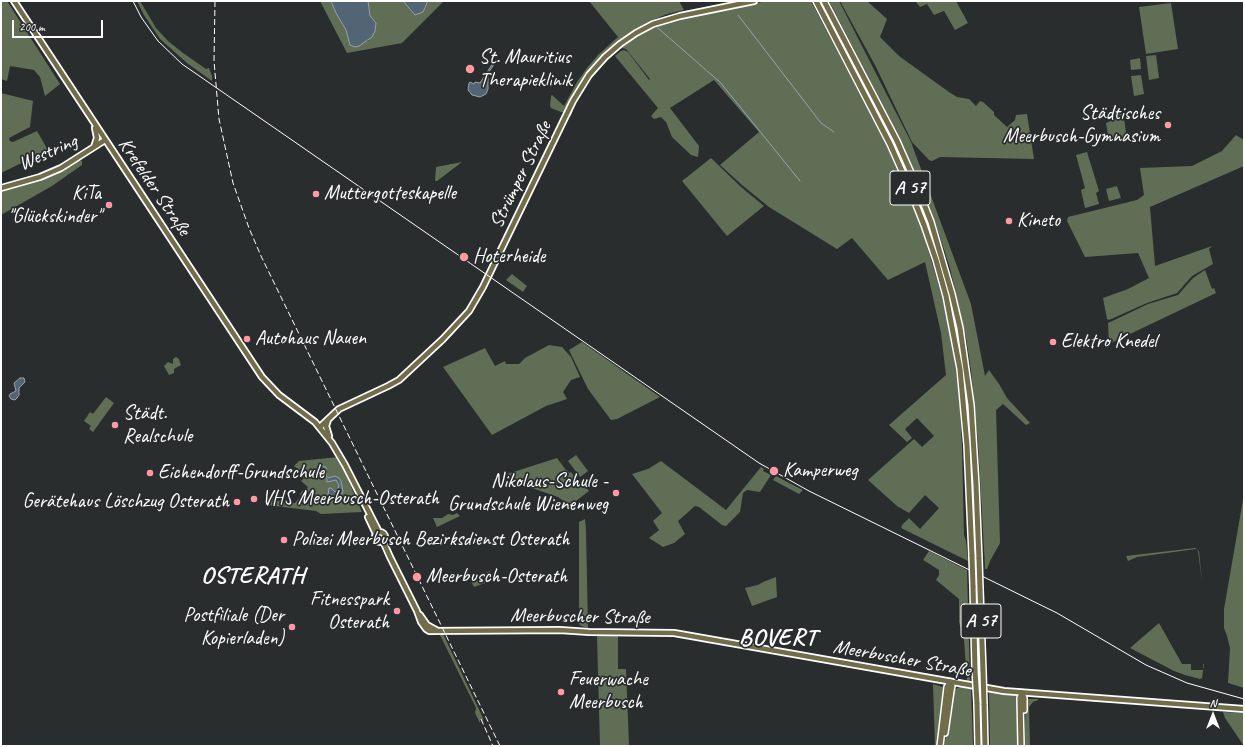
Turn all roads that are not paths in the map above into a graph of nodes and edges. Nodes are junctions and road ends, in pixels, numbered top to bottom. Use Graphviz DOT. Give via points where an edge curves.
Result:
graph roads {
  1 [pos="14,1"];
  2 [pos="754,1"];
  3 [pos="816,1"];
  4 [pos="824,1"];
  5 [pos="94,123"];
  6 [pos="105,140"];
  7 [pos="94,147"];
  8 [pos="1,188"];
  9 [pos="328,418"];
  10 [pos="320,427"];
  11 [pos="332,443"];
  12 [pos="377,533"];
  13 [pos="382,542"];
  14 [pos="950,682"];
  15 [pos="1022,693"];
  16 [pos="1244,709"];
  17 [pos="977,724"];
  18 [pos="985,727"];
  19 [pos="941,746"];
  20 [pos="975,746"];
  21 [pos="978,746"];
  22 [pos="985,746"];
  23 [pos="988,746"];
  24 [pos="1021,746"];
  1 -- 5 [label="main road, Krefelder Straße"];
  2 -- 9 [label="main road, Strümper Straße" via="653,24 620,44 596,66 580,88 469,311 399,380 339,409"];
  3 -- 17 [label="highway, A 57, bridge" via="890,144 909,187 946,296 962,390 968,452"];
  4 -- 18 [label="highway, A 57, bridge" via="897,141 943,260 960,328 970,398 976,485"];
  5 -- 6 [label="main road, Krefelder Straße"];
  5 -- 7 [label="main road" via="97,136"];
  6 -- 7 [label="main road, Westring"];
  6 -- 10 [label="main road, Krefelder Straße" via="262,377 272,389"];
  7 -- 8 [label="main road, Westring" via="61,168"];
  9 -- 10 [label="main road, Strümper Straße"];
  9 -- 11 [label="main road" via="327,430"];
  10 -- 11 [label="main road, Krefelder Straße"];
  11 -- 12 [label="main road"];
  12 -- 13 [label="main road" via="375,539"];
  12 -- 13 [label="main road" via="385,536"];
  13 -- 14 [label="main road, Meerbuscher Straße" via="417,611 427,627 437,631 560,630 674,633"];
  14 -- 15 [label="main road, Meerbuscher Straße"];
  14 -- 19 [label="highway" via="952,686"];
  15 -- 16 [label="main road, Meerbuscher Straße"];
  15 -- 24 [label="highway"];
  17 -- 20 [label="highway" via="974,730"];
  17 -- 21 [label="highway, A 57"];
  18 -- 22 [label="highway, A 57"];
  18 -- 23 [label="highway" via="988,731"];
}
